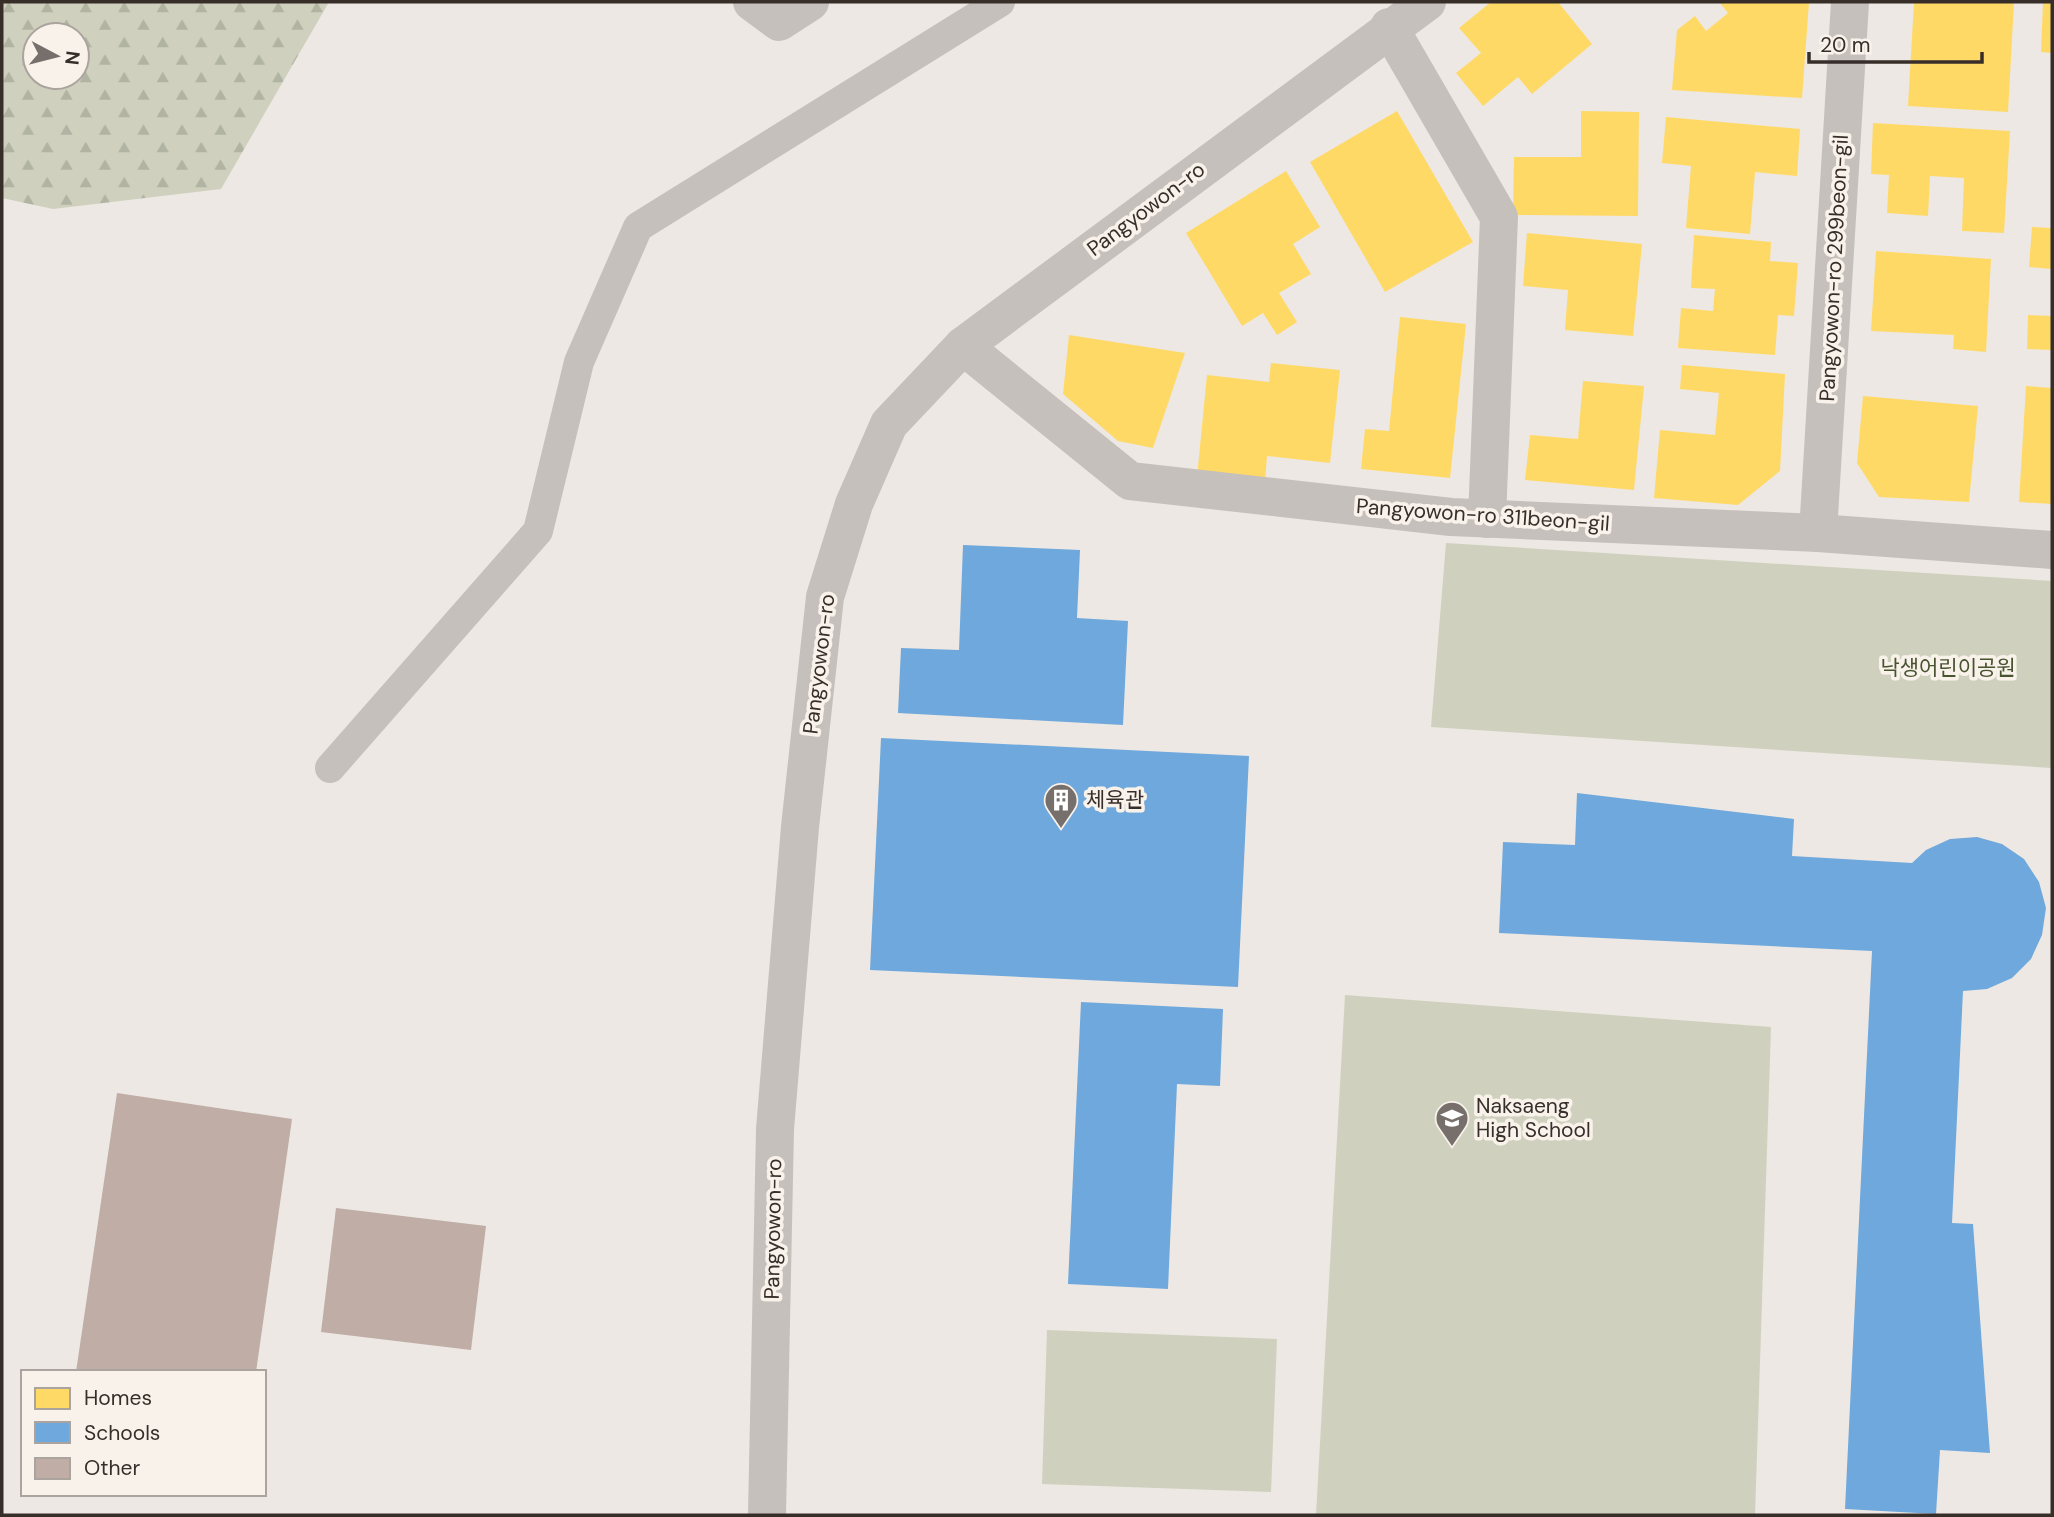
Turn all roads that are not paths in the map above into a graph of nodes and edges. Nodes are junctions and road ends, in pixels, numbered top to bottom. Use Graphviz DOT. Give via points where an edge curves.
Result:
graph roads {
  1 [pos="752,2"];
  2 [pos="810,2"];
  3 [pos="1000,2"];
  4 [pos="1427,2"];
  5 [pos="1850,2"];
  6 [pos="1389,27"];
  7 [pos="963,345"];
  8 [pos="1488,519"];
  9 [pos="1818,533"];
  10 [pos="2052,550"];
  11 [pos="330,768"];
  12 [pos="766,1515"];
  1 -- 2 [label="street" via="779,22"];
  3 -- 11 [label="lane" via="638,226 579,362 538,531"];
  4 -- 6 [label="street, Pangyowon-ro"];
  5 -- 9 [label="street, Pangyowon-ro 299beon-gil"];
  6 -- 7 [label="street, Pangyowon-ro"];
  6 -- 8 [label="street" via="1499,217"];
  7 -- 8 [label="street, Pangyowon-ro 311beon-gil" via="1130,481"];
  7 -- 12 [label="street, Pangyowon-ro" via="889,424 854,504 825,597 775,1129"];
  8 -- 9 [label="street, Pangyowon-ro 311beon-gil"];
  9 -- 10 [label="street, Pangyowon-ro 311beon-gil"];
}
